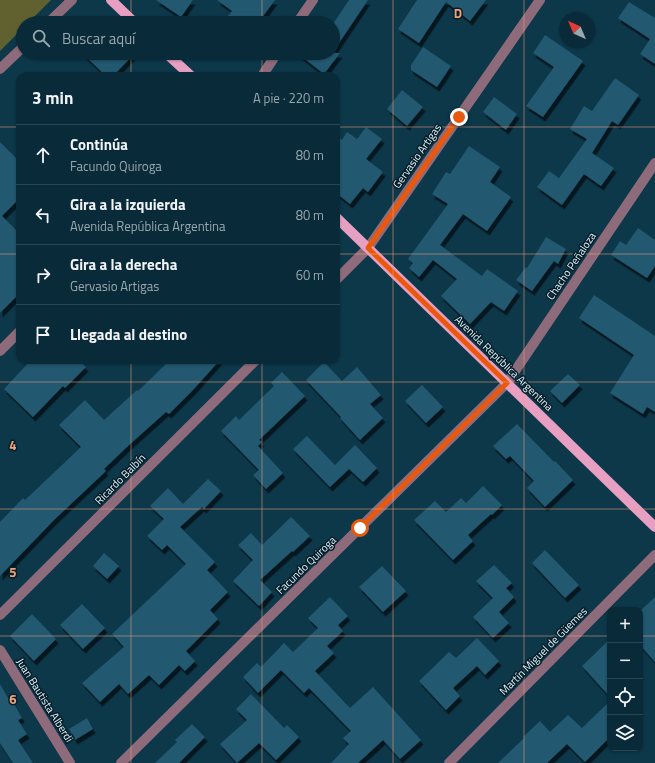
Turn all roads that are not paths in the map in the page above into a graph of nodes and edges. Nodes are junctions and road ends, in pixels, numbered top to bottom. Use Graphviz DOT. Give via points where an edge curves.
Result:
graph roads {
  1 [pos="72,0"];
  2 [pos="111,0"];
  3 [pos="313,0"];
  4 [pos="540,0"];
  5 [pos="55,16"];
  6 [pos="128,16"];
  7 [pos="302,16"];
  8 [pos="16,54"];
  9 [pos="173,60"];
  10 [pos="272,60"];
  11 [pos="0,69"];
  12 [pos="186,72"];
  13 [pos="265,72"];
  14 [pos="655,163"];
  15 [pos="340,221"];
  16 [pos="368,248"];
  17 [pos="340,276"];
  18 [pos="16,335"];
  19 [pos="0,351"];
  20 [pos="252,364"];
  21 [pos="507,383"];
  22 [pos="655,526"];
  23 [pos="655,555"];
  24 [pos="0,615"];
  25 [pos="0,650"];
  26 [pos="70,763"];
  27 [pos="121,763"];
  28 [pos="449,763"];
  1 -- 5 [label="street"];
  2 -- 6 [label="main road"];
  3 -- 7 [label="street"];
  4 -- 16 [label="street, Gervasio Artigas"];
  8 -- 11 [label="street"];
  9 -- 12 [label="main road"];
  10 -- 13 [label="street"];
  14 -- 21 [label="street, Chacho Peñaloza"];
  15 -- 16 [label="main road, Avenida República Argentina"];
  16 -- 17 [label="street"];
  16 -- 21 [label="main road, Avenida República Argentina"];
  18 -- 19 [label="street"];
  20 -- 24 [label="street, Ricardo Balbín"];
  21 -- 22 [label="main road, Avenida República Argentina"];
  21 -- 27 [label="street, Facundo Quiroga"];
  23 -- 28 [label="street, Martín Miguel de Güemes"];
  25 -- 26 [label="street, Juan Bautista Alberdi"];
}
